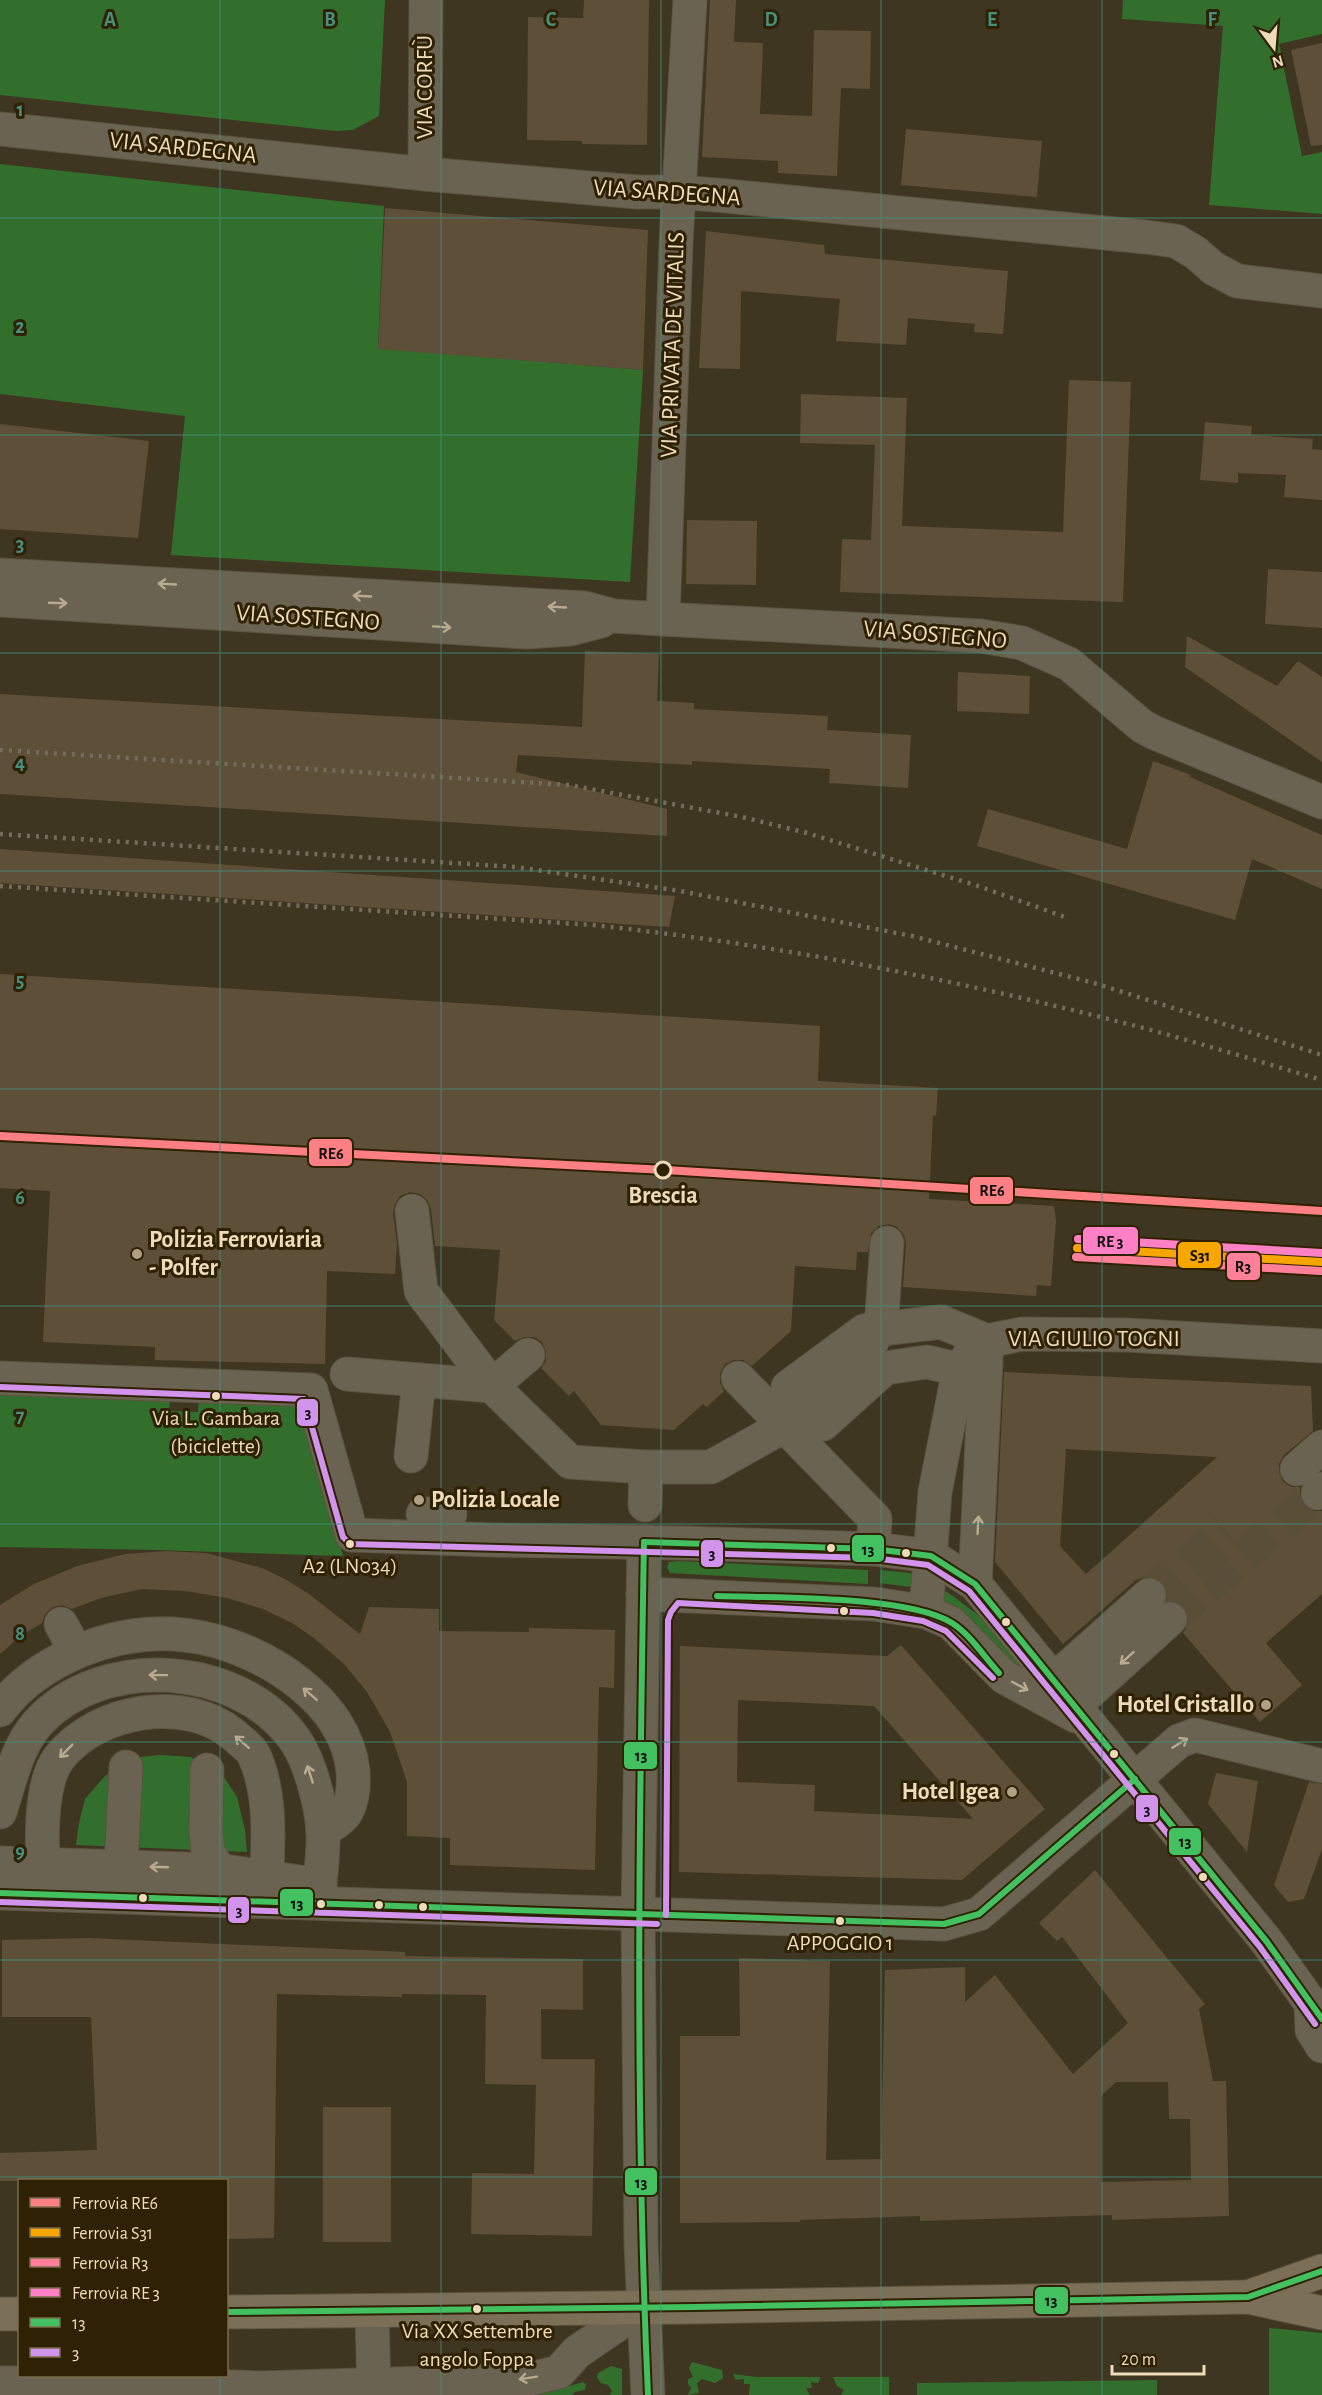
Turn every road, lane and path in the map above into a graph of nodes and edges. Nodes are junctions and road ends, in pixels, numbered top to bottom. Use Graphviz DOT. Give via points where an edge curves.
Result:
graph roads {
  1 [pos="426,0"];
  2 [pos="690,0"];
  3 [pos="0,129"];
  4 [pos="425,174"];
  5 [pos="679,192"];
  6 [pos="1322,291"];
  7 [pos="0,575"];
  8 [pos="0,600"];
  9 [pos="614,616"];
  10 [pos="663,619"];
  11 [pos="1322,802"];
  12 [pos="412,1211"];
  13 [pos="887,1243"];
  14 [pos="877,1329"];
  15 [pos="987,1341"];
  16 [pos="1322,1346"];
  17 [pos="528,1354"];
  18 [pos="962,1370"];
  19 [pos="347,1374"];
  20 [pos="0,1378"];
  21 [pos="738,1378"];
  22 [pos="419,1380"];
  23 [pos="492,1386"];
  24 [pos="791,1420"];
  25 [pos="1322,1447"];
  26 [pos="411,1456"];
  27 [pos="646,1467"];
  28 [pos="1312,1484"];
  29 [pos="645,1505"];
  30 [pos="874,1533"];
  31 [pos="654,1543"];
  32 [pos="931,1556"];
  33 [pos="975,1584"];
  34 [pos="659,1600"];
  35 [pos="926,1612"];
  36 [pos="1054,1680"];
  37 [pos="0,1710"];
  38 [pos="1081,1714"];
  39 [pos="1322,1766"];
  40 [pos="126,1767"];
  41 [pos="207,1770"];
  42 [pos="1130,1773"];
  43 [pos="0,1812"];
  44 [pos="323,1831"];
  45 [pos="0,1863"];
  46 [pos="121,1866"];
  47 [pos="217,1870"];
  48 [pos="43,1879"];
  49 [pos="0,1893"];
  50 [pos="258,1893"];
  51 [pos="319,1894"];
  52 [pos="101,1896"];
  53 [pos="647,1906"];
  54 [pos="1317,2011"];
  55 [pos="1322,2046"];
  56 [pos="1322,2271"];
  57 [pos="1248,2296"];
  58 [pos="651,2307"];
  59 [pos="372,2311"];
  60 [pos="228,2312"];
  61 [pos="1322,2313"];
  62 [pos="0,2314"];
  63 [pos="18,2314"];
  64 [pos="0,2383"];
  65 [pos="374,2390"];
  66 [pos="648,2395"];
  67 [pos="665,2395"];
  1 -- 4 [label="street, VIA CORFÙ"];
  2 -- 5 [label="street, VIA PRIVATA DE VITALIS"];
  3 -- 4 [label="street, VIA SARDEGNA"];
  4 -- 5 [label="street, VIA SARDEGNA"];
  5 -- 6 [label="street, VIA SARDEGNA" via="1176,241 1237,280"];
  5 -- 10 [label="street, VIA PRIVATA DE VITALIS"];
  9 -- 7 [label="street, VIA SOSTEGNO, one-way" via="573,608"];
  8 -- 9 [label="street, VIA SOSTEGNO, one-way" via="527,632 570,629"];
  9 -- 10 [label="street, VIA SOSTEGNO"];
  10 -- 11 [label="street, VIA SOSTEGNO" via="981,636 1022,643 1069,664 1155,733"];
  12 -- 23 [label="street" via="421,1291"];
  13 -- 14 [label="street" via="882,1315"];
  14 -- 15 [label="street" via="941,1322"];
  14 -- 24 [label="street" via="867,1355"];
  15 -- 16 [label="street, VIA GIULIO TOGNI" via="1022,1334 1127,1335"];
  15 -- 18 [label="street, VIA GIULIO TOGNI" via="968,1358"];
  33 -- 15 [label="street, one-way"];
  17 -- 23 [label="street"];
  18 -- 24 [label="street" via="927,1362 885,1368 823,1424"];
  18 -- 32 [label="street, VIA GIULIO TOGNI" via="935,1492"];
  19 -- 22 [label="street"];
  20 -- 31 [label="street" via="311,1390 352,1535"];
  21 -- 24 [label="street"];
  22 -- 23 [label="street"];
  22 -- 26 [label="street"];
  23 -- 27 [label="street" via="570,1462"];
  24 -- 27 [label="street" via="711,1467"];
  24 -- 30 [label="street" via="875,1519"];
  25 -- 28 [label="street"];
  27 -- 29 [label="street"];
  31 -- 32 [label="street" via="874,1549"];
  31 -- 34 [label="street"];
  32 -- 33 [label="street"];
  32 -- 35 [label="street, VIA GIULIO TOGNI"];
  33 -- 36 [label="street"];
  34 -- 35 [label="street" via="874,1604"];
  34 -- 53 [label="street"];
  35 -- 38 [label="street, one-way" via="951,1623 1004,1677"];
  36 -- 38 [label="street"];
  36 -- 38 [label="street, one-way" via="1160,1607"];
  44 -- 37 [label="street, one-way" via="346,1813 354,1786 352,1759 341,1730 326,1708 279,1669 231,1645 201,1637 157,1633 69,1638 44,1669"];
  38 -- 42 [label="street"];
  42 -- 39 [label="street, one-way" via="1195,1735"];
  40 -- 46 [label="street"];
  41 -- 47 [label="street" via="207,1843"];
  42 -- 53 [label="street" via="979,1914 944,1924"];
  42 -- 54 [label="street" via="1267,1942"];
  44 -- 43 [label="street, one-way" via="309,1770 296,1740 276,1718 221,1686 192,1677 156,1674 126,1677 89,1689 59,1705 37,1725 21,1749"];
  44 -- 51 [label="street"];
  45 -- 48 [label="street"];
  47 -- 46 [label="street, one-way"];
  46 -- 48 [label="street"];
  46 -- 52 [label="street" via="116,1882"];
  47 -- 50 [label="street"];
  48 -- 49 [label="street"];
  50 -- 48 [label="street, one-way" via="265,1786 253,1752 226,1728 191,1715 155,1712 118,1718 81,1736 58,1759 44,1803"];
  48 -- 52 [label="street"];
  50 -- 51 [label="street"];
  50 -- 52 [label="street"];
  51 -- 53 [label="street"];
  53 -- 58 [label="street"];
  54 -- 55 [label="street" via="1312,2030"];
  56 -- 57 [label="main road"];
  57 -- 58 [label="main road"];
  57 -- 61 [label="main road"];
  58 -- 59 [label="main road"];
  58 -- 65 [label="street, one-way" via="577,2352 559,2372 526,2380"];
  58 -- 66 [label="street"];
  58 -- 67 [label="street"];
  59 -- 60 [label="main road"];
  59 -- 65 [label="street"];
  62 -- 63 [label="main road"];
  64 -- 65 [label="street"];
}
